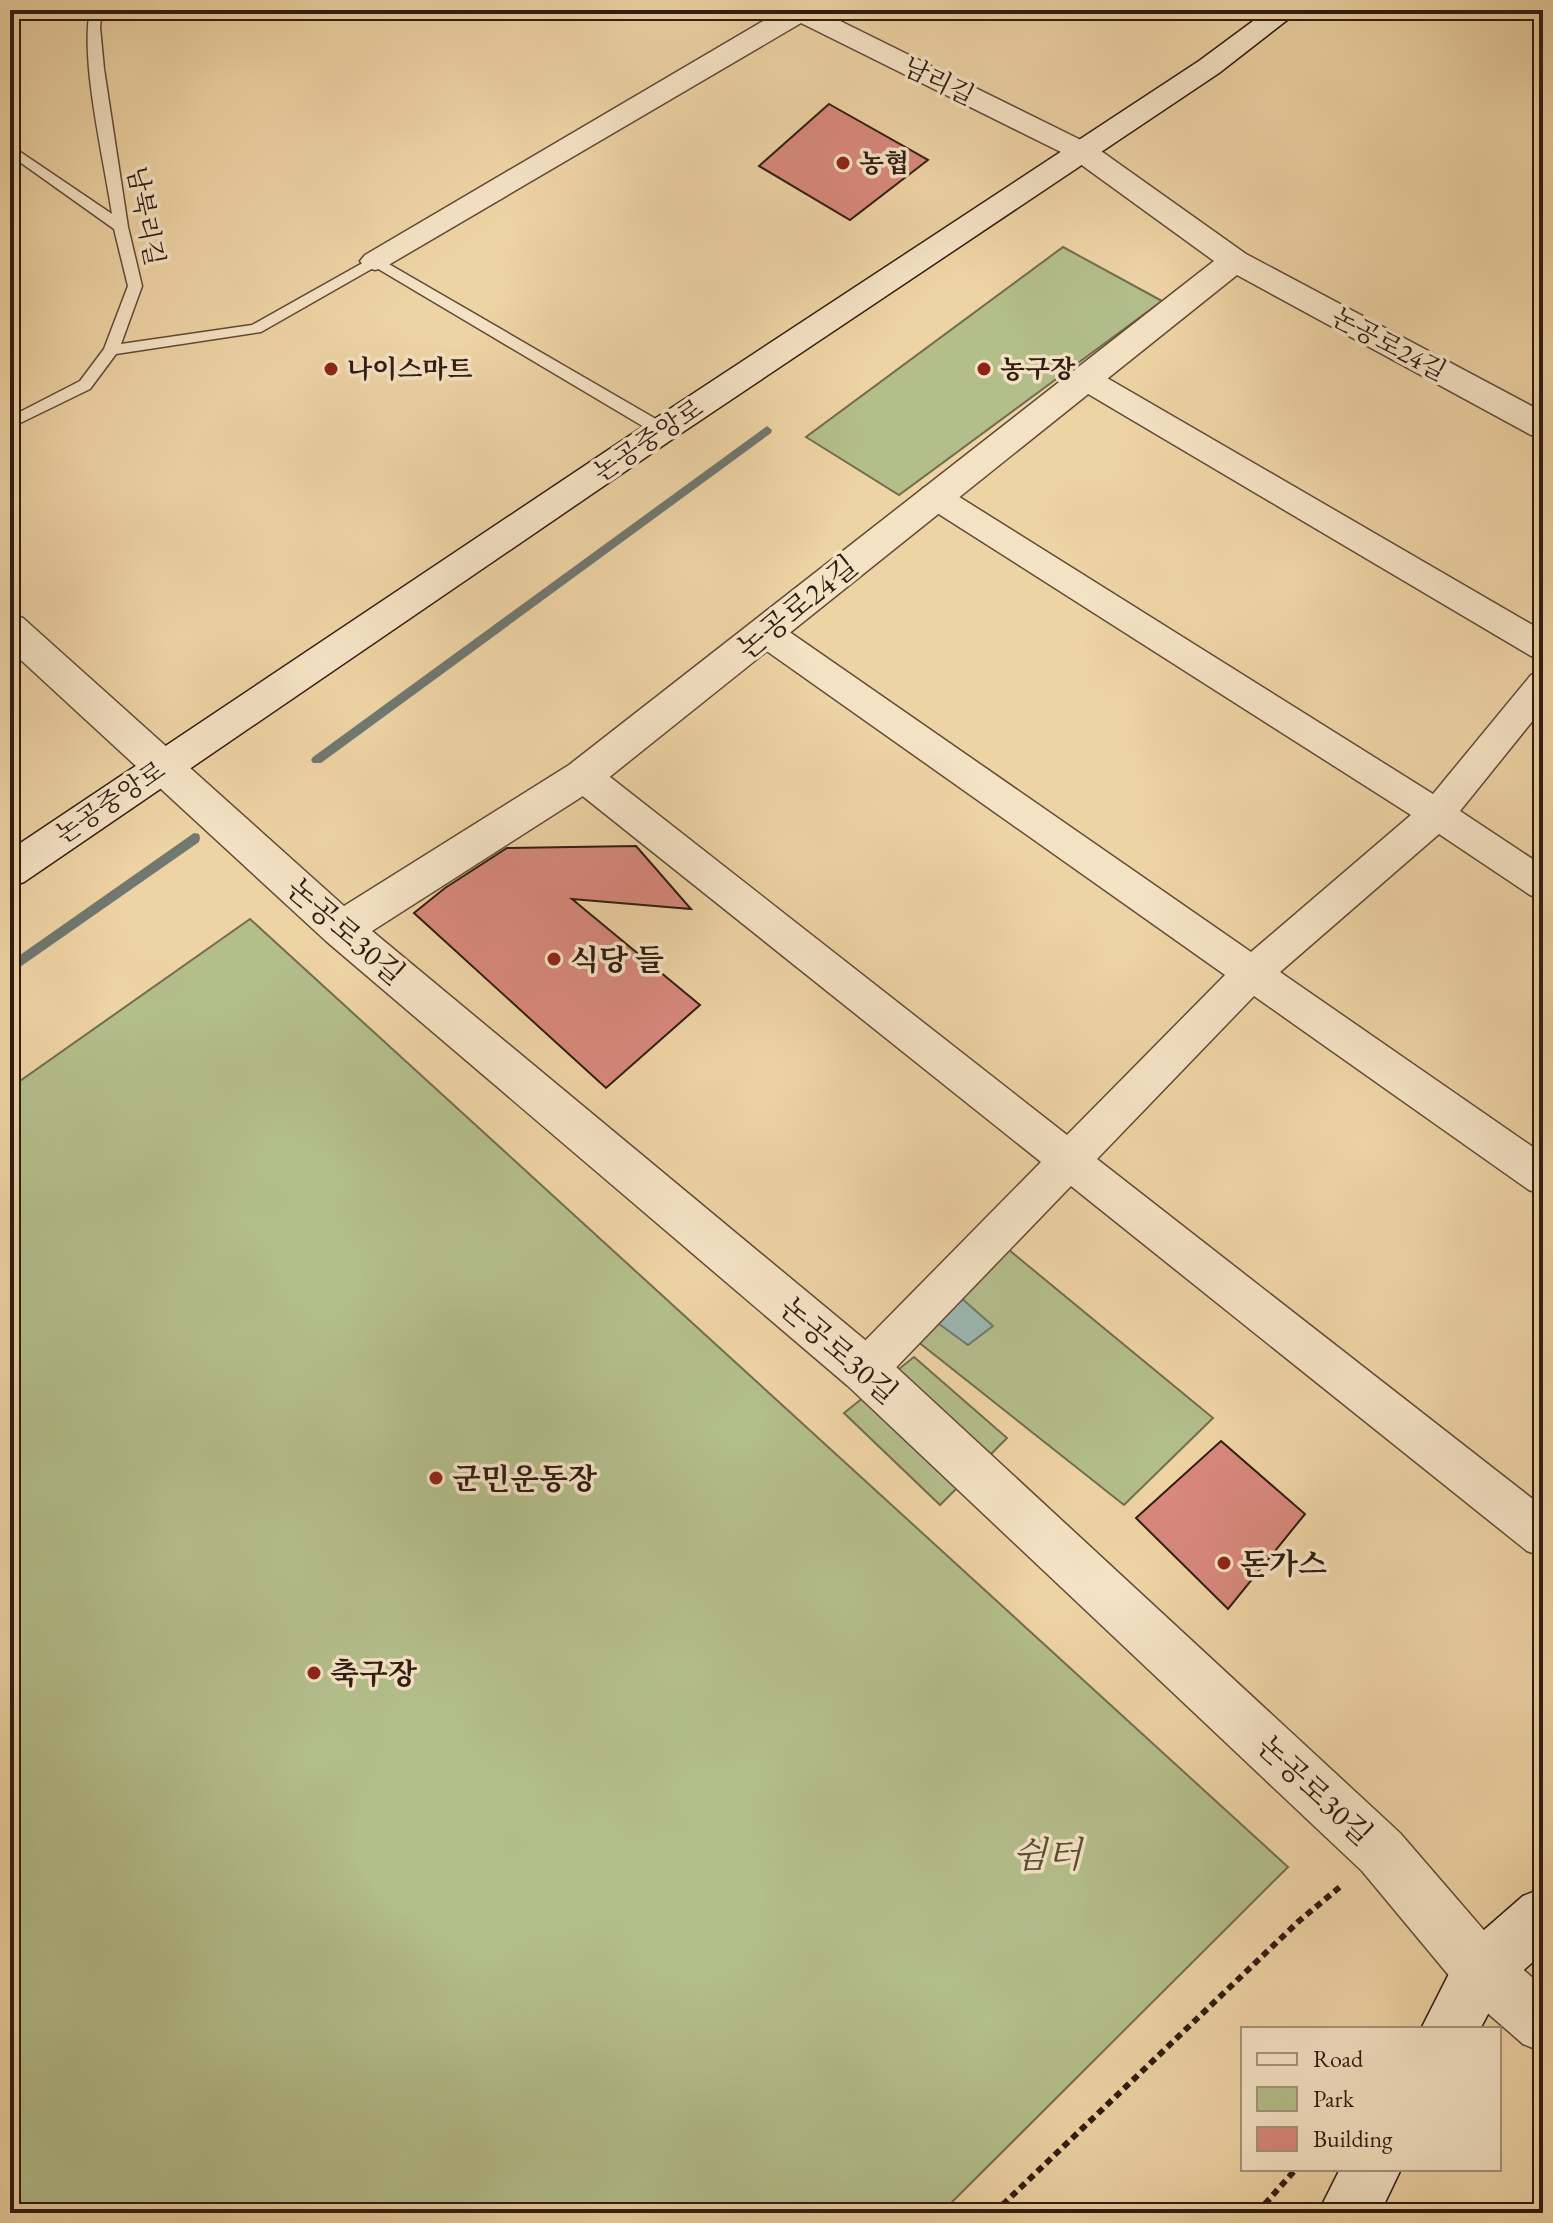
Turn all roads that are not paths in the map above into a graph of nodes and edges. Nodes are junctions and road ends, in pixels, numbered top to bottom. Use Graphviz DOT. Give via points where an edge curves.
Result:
graph roads {
  1 [pos="96,10"];
  2 [pos="1286,10"];
  3 [pos="800,11"];
  4 [pos="10,149"];
  5 [pos="1083,152"];
  6 [pos="121,227"];
  7 [pos="375,261"];
  8 [pos="1235,261"];
  9 [pos="111,350"];
  10 [pos="1084,378"];
  11 [pos="10,423"];
  12 [pos="1543,427"];
  13 [pos="662,430"];
  14 [pos="934,496"];
  15 [pos="10,628"];
  16 [pos="766,633"];
  17 [pos="1543,647"];
  18 [pos="1543,684"];
  19 [pos="163,766"];
  20 [pos="583,776"];
  21 [pos="1437,814"];
  22 [pos="10,871"];
  23 [pos="1543,885"];
  24 [pos="341,929"];
  25 [pos="1252,973"];
  26 [pos="1070,1161"];
  27 [pos="1543,1177"];
  28 [pos="865,1370"];
  29 [pos="1543,1535"];
  30 [pos="1543,1916"];
  31 [pos="1481,1970"];
  32 [pos="1543,2024"];
  33 [pos="1450,2027"];
  34 [pos="1371,2171"];
  35 [pos="1348,2213"];
  1 -- 6 [label="lane, 남북리길" via="97,69"];
  2 -- 5 [label="street, 논공중앙로"];
  3 -- 5 [label="street, 남리길"];
  3 -- 7 [label="street"];
  4 -- 6 [label="lane"];
  5 -- 8 [label="street, 논공로24길"];
  5 -- 13 [label="street, 논공중앙로"];
  6 -- 9 [label="lane, 남북리길" via="135,286"];
  7 -- 9 [label="lane" via="256,329"];
  7 -- 13 [label="lane"];
  8 -- 10 [label="street, 논공로24길"];
  8 -- 12 [label="street, 논공로24길"];
  9 -- 11 [label="lane, 남북리길" via="85,385"];
  10 -- 14 [label="street, 논공로24길"];
  10 -- 17 [label="street"];
  13 -- 19 [label="street, 논공중앙로"];
  14 -- 16 [label="street, 논공로24길"];
  14 -- 21 [label="street"];
  15 -- 19 [label="street, 논공로30길"];
  16 -- 20 [label="street, 논공로24길"];
  16 -- 25 [label="street"];
  18 -- 21 [label="street"];
  19 -- 22 [label="street, 논공중앙로"];
  19 -- 24 [label="street, 논공로30길"];
  20 -- 24 [label="street, 논공로24길"];
  20 -- 26 [label="street"];
  21 -- 23 [label="street"];
  21 -- 25 [label="street"];
  24 -- 28 [label="street, 논공로30길"];
  25 -- 26 [label="street"];
  25 -- 27 [label="street"];
  26 -- 28 [label="street"];
  26 -- 29 [label="street"];
  28 -- 31 [label="street, 논공로30길" via="1381,1852"];
  30 -- 31 [label="street"];
  31 -- 32 [label="street, 논공로30길"];
  31 -- 33 [label="street"];
  34 -- 35 [label="street"];
}
